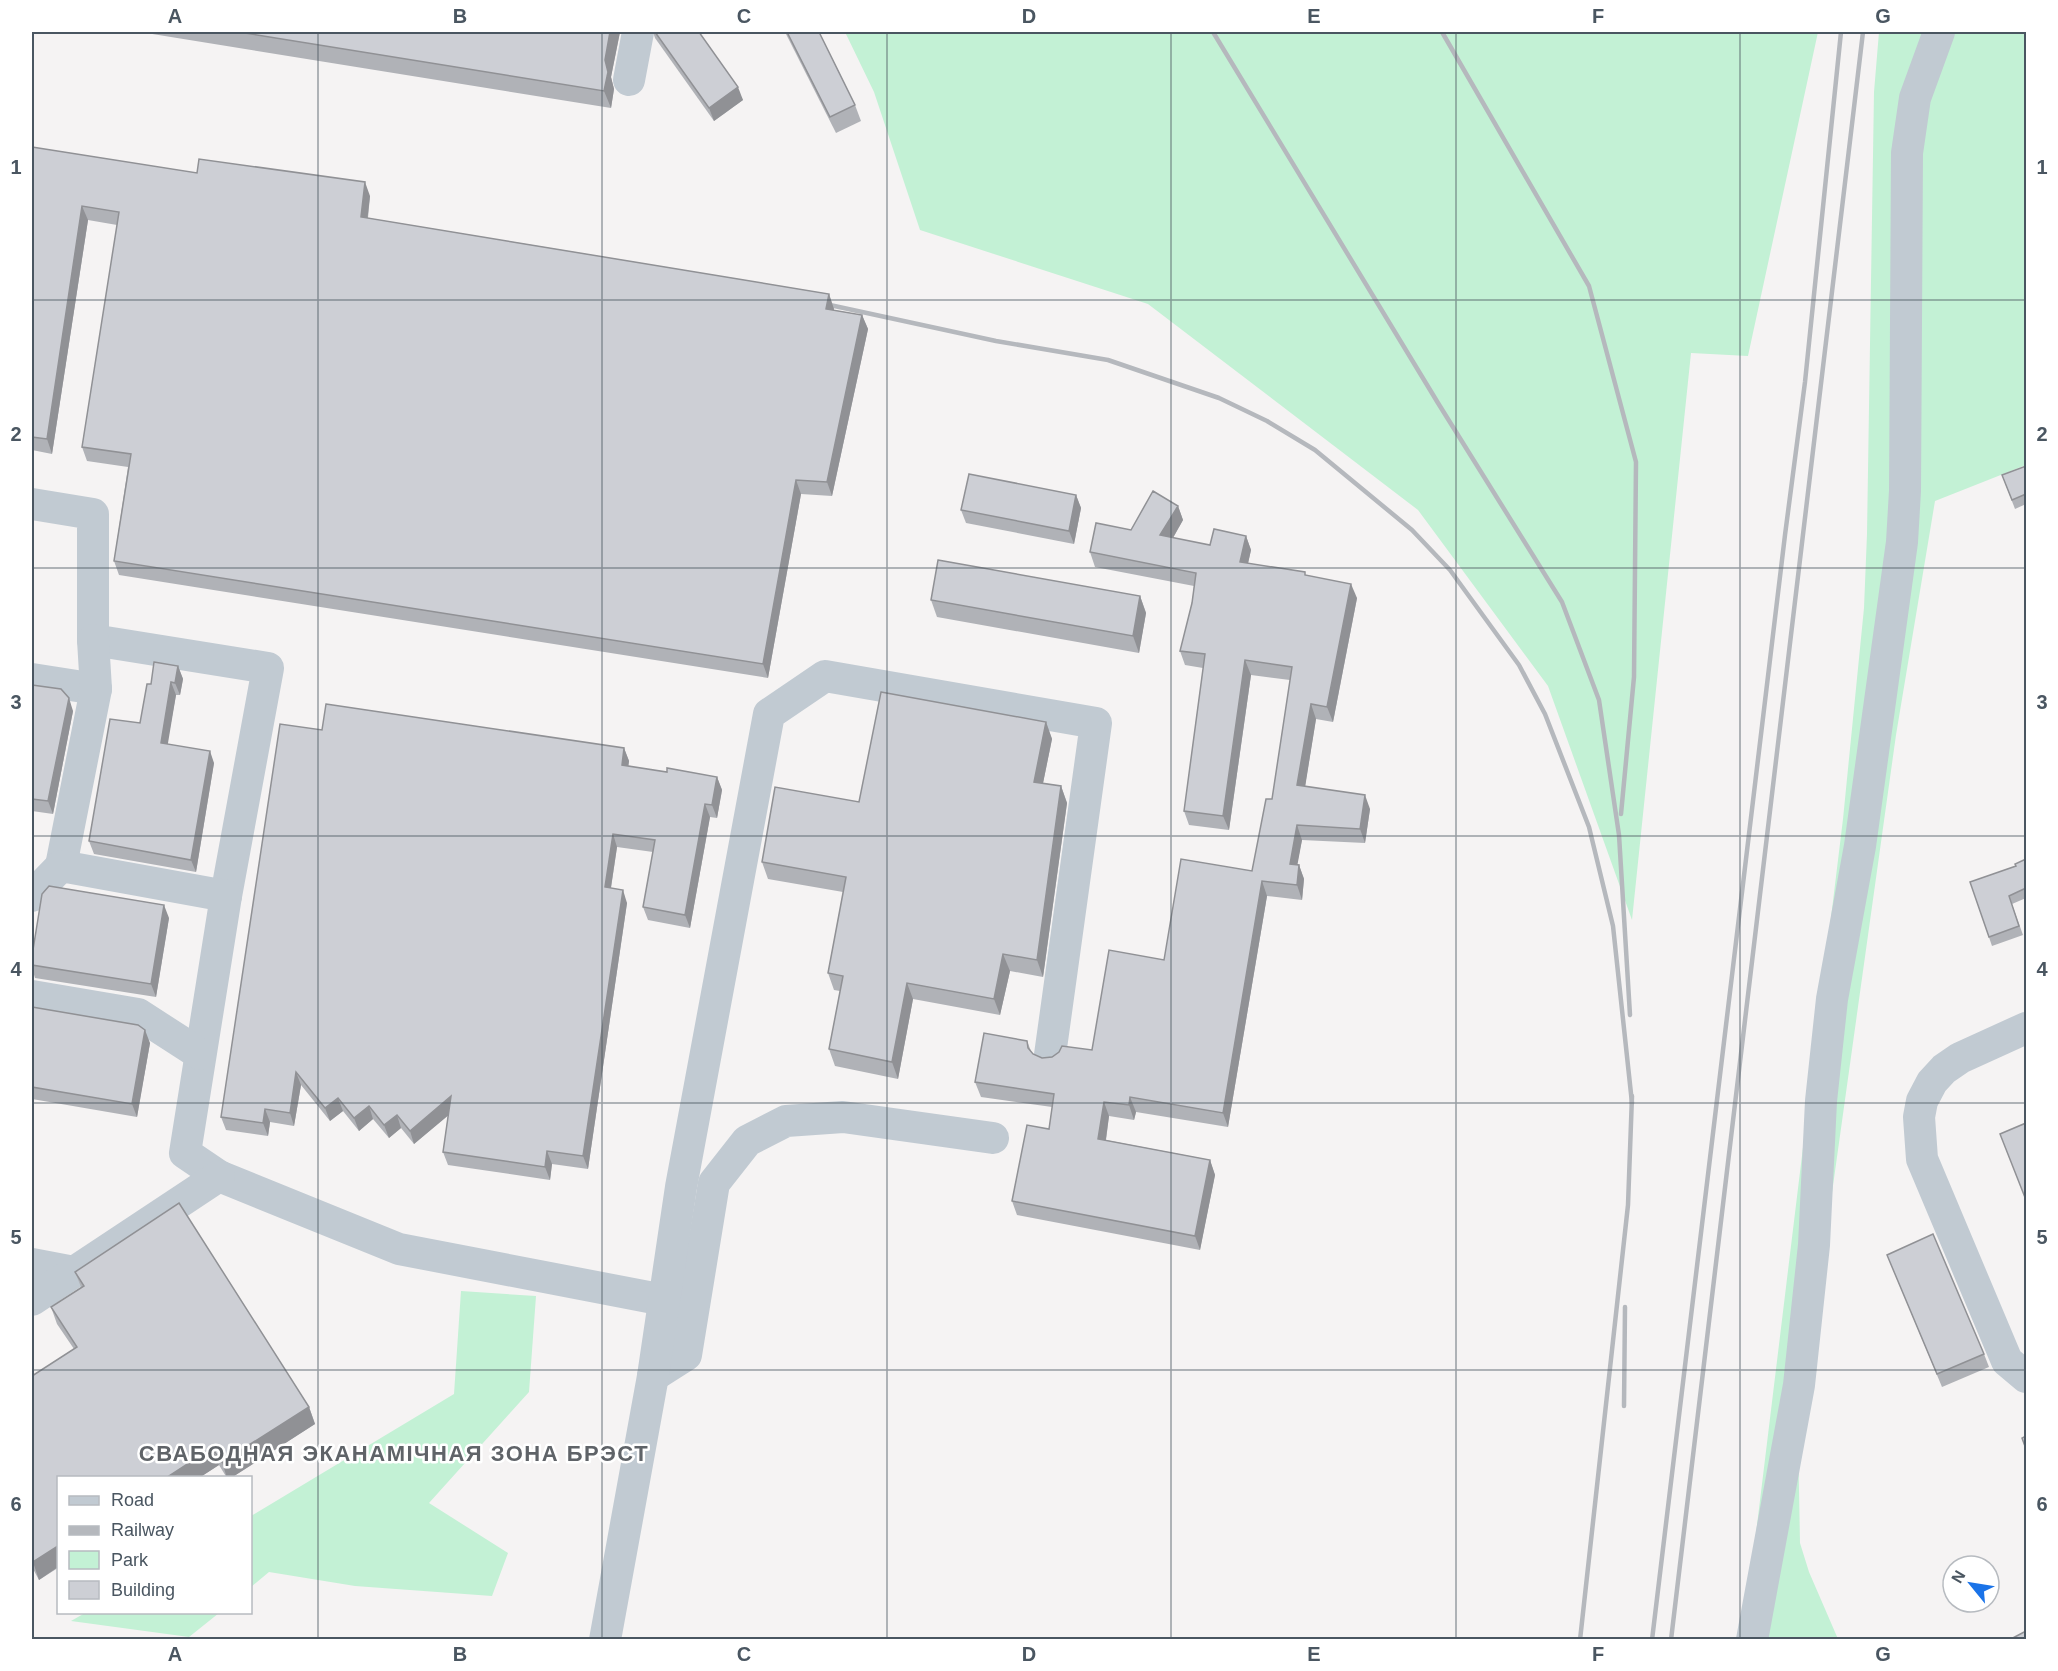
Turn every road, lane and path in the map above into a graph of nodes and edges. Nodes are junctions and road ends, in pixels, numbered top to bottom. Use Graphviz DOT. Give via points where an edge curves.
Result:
graph roads {
  1 [pos="638,32"];
  2 [pos="1939,32"];
  3 [pos="629,80"];
  4 [pos="32,504"];
  5 [pos="93,640"];
  6 [pos="32,679"];
  7 [pos="96,689"];
  8 [pos="61,866"];
  9 [pos="32,896"];
  10 [pos="226,896"];
  11 [pos="32,996"];
  12 [pos="2026,1028"];
  13 [pos="200,1054"];
  14 [pos="1050,1055"];
  15 [pos="993,1138"];
  16 [pos="219,1176"];
  17 [pos="32,1264"];
  18 [pos="74,1272"];
  19 [pos="32,1300"];
  20 [pos="664,1300"];
  21 [pos="653,1376"];
  22 [pos="2026,1377"];
  23 [pos="604,1640"];
  24 [pos="1752,1640"];
  1 -- 3 [label="lane"];
  2 -- 24 [label="lane" via="1915,98 1907,153 1902,542 1860,846 1831,1010 1821,1101 1814,1245 1798,1385"];
  4 -- 5 [label="lane" via="93,514"];
  5 -- 7 [label="lane"];
  5 -- 10 [label="lane" via="268,668"];
  6 -- 7 [label="lane"];
  7 -- 8 [label="lane"];
  8 -- 9 [label="lane"];
  8 -- 10 [label="lane"];
  10 -- 13 [label="lane"];
  11 -- 13 [label="lane" via="138,1014"];
  12 -- 22 [label="lane" via="1944,1069 1922,1101 1919,1117 1922,1159 2007,1361"];
  13 -- 16 [label="lane" via="185,1153"];
  14 -- 20 [label="lane" via="1096,723 825,676 769,714 681,1187"];
  15 -- 21 [label="lane" via="843,1117 786,1121 747,1141 714,1183 686,1355"];
  16 -- 18 [label="lane"];
  16 -- 20 [label="lane" via="399,1249"];
  17 -- 18 [label="lane"];
  18 -- 19 [label="lane"];
  20 -- 21 [label="lane"];
  21 -- 23 [label="lane"];
}
